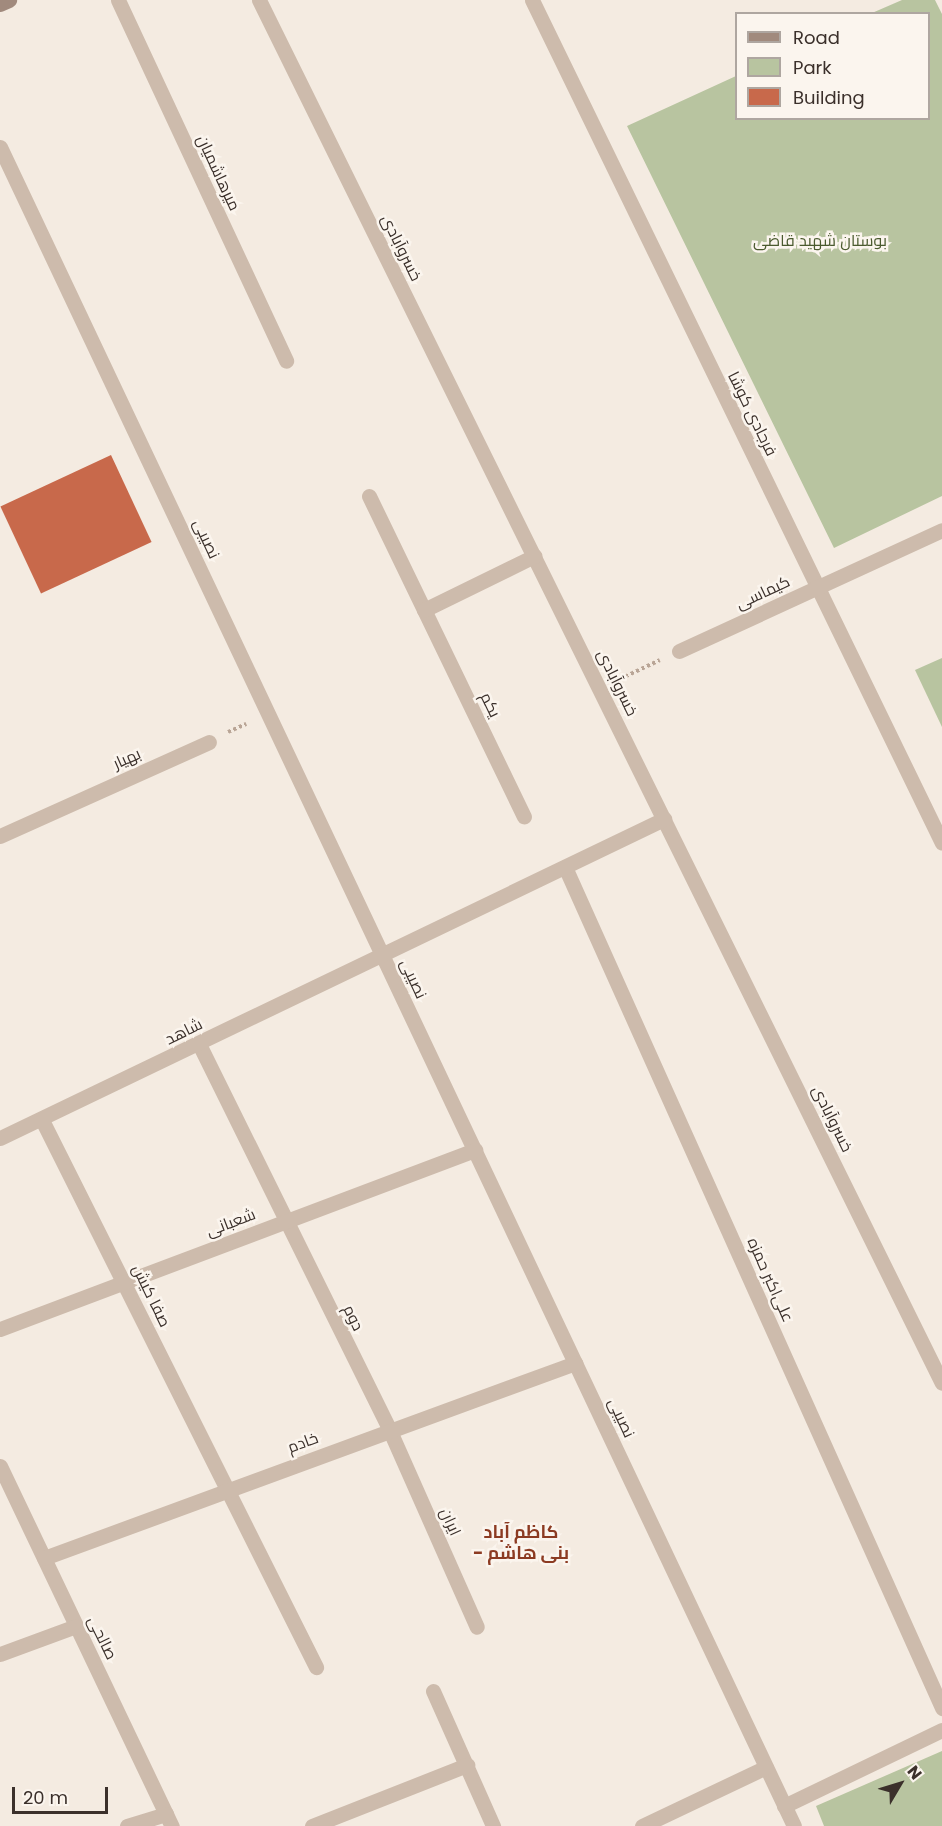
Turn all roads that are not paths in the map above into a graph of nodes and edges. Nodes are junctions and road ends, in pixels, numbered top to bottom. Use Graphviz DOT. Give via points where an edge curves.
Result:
graph roads {
  1 [pos="9,0"];
  2 [pos="118,0"];
  3 [pos="259,0"];
  4 [pos="532,0"];
  5 [pos="0,4"];
  6 [pos="0,147"];
  7 [pos="286,361"];
  8 [pos="369,496"];
  9 [pos="942,530"];
  10 [pos="534,556"];
  11 [pos="817,588"];
  12 [pos="424,610"];
  13 [pos="680,651"];
  14 [pos="209,742"];
  15 [pos="524,816"];
  16 [pos="664,819"];
  17 [pos="0,836"];
  18 [pos="942,843"];
  19 [pos="565,867"];
  20 [pos="383,957"];
  21 [pos="199,1044"];
  22 [pos="42,1120"];
  23 [pos="0,1138"];
  24 [pos="475,1150"];
  25 [pos="285,1221"];
  26 [pos="124,1282"];
  27 [pos="0,1329"];
  28 [pos="575,1363"];
  29 [pos="942,1383"];
  30 [pos="390,1431"];
  31 [pos="0,1468"];
  32 [pos="226,1490"];
  33 [pos="44,1558"];
  34 [pos="76,1626"];
  35 [pos="477,1627"];
  36 [pos="0,1654"];
  37 [pos="316,1667"];
  38 [pos="433,1691"];
  39 [pos="942,1708"];
  40 [pos="942,1730"];
  41 [pos="467,1765"];
  42 [pos="766,1767"];
  43 [pos="784,1806"];
  44 [pos="169,1820"];
  45 [pos="127,1826"];
  46 [pos="312,1826"];
  47 [pos="493,1826"];
  48 [pos="642,1826"];
  49 [pos="794,1826"];
  1 -- 5 [label="main road"];
  2 -- 7 [label="street, میرهاشمیان"];
  3 -- 10 [label="street, خسروآبادی"];
  4 -- 11 [label="street, فرجادی کوشا"];
  6 -- 20 [label="street, نصیبی"];
  8 -- 12 [label="street, یکم"];
  9 -- 11 [label="street, کیماسی"];
  10 -- 12 [label="street"];
  10 -- 16 [label="street, خسروآبادی"];
  11 -- 13 [label="street, کیماسی"];
  11 -- 18 [label="street, فرجادی کوشا"];
  12 -- 15 [label="street, یکم"];
  14 -- 17 [label="street, بهیار"];
  16 -- 19 [label="street, شاهد"];
  16 -- 29 [label="street, خسروآبادی"];
  19 -- 20 [label="street, شاهد"];
  19 -- 39 [label="street, علی‌اکبر حمزه"];
  20 -- 21 [label="street, شاهد"];
  20 -- 24 [label="street, نصیبی"];
  21 -- 22 [label="street, شاهد"];
  21 -- 25 [label="street, دوم"];
  22 -- 23 [label="street, شاهد"];
  22 -- 26 [label="street, صفا کیش"];
  24 -- 25 [label="street, شعبانی"];
  24 -- 28 [label="street, نصیبی"];
  25 -- 26 [label="street, شعبانی"];
  25 -- 30 [label="street, دوم"];
  26 -- 27 [label="street, شعبانی"];
  26 -- 32 [label="street, صفا کیش"];
  28 -- 30 [label="street, خادم"];
  28 -- 42 [label="street, نصیبی"];
  30 -- 32 [label="street, خادم"];
  30 -- 35 [label="street, ایران"];
  31 -- 33 [label="street, صالحی"];
  32 -- 33 [label="street, خادم"];
  32 -- 37 [label="street, صفا کیش"];
  33 -- 34 [label="street, صالحی"];
  34 -- 36 [label="street"];
  34 -- 44 [label="street, صالحی"];
  38 -- 41 [label="street"];
  40 -- 43 [label="street"];
  41 -- 46 [label="street"];
  41 -- 47 [label="street"];
  42 -- 43 [label="street, نصیبی"];
  42 -- 48 [label="street"];
  43 -- 49 [label="street, نصیبی"];
  44 -- 45 [label="street"];
}
